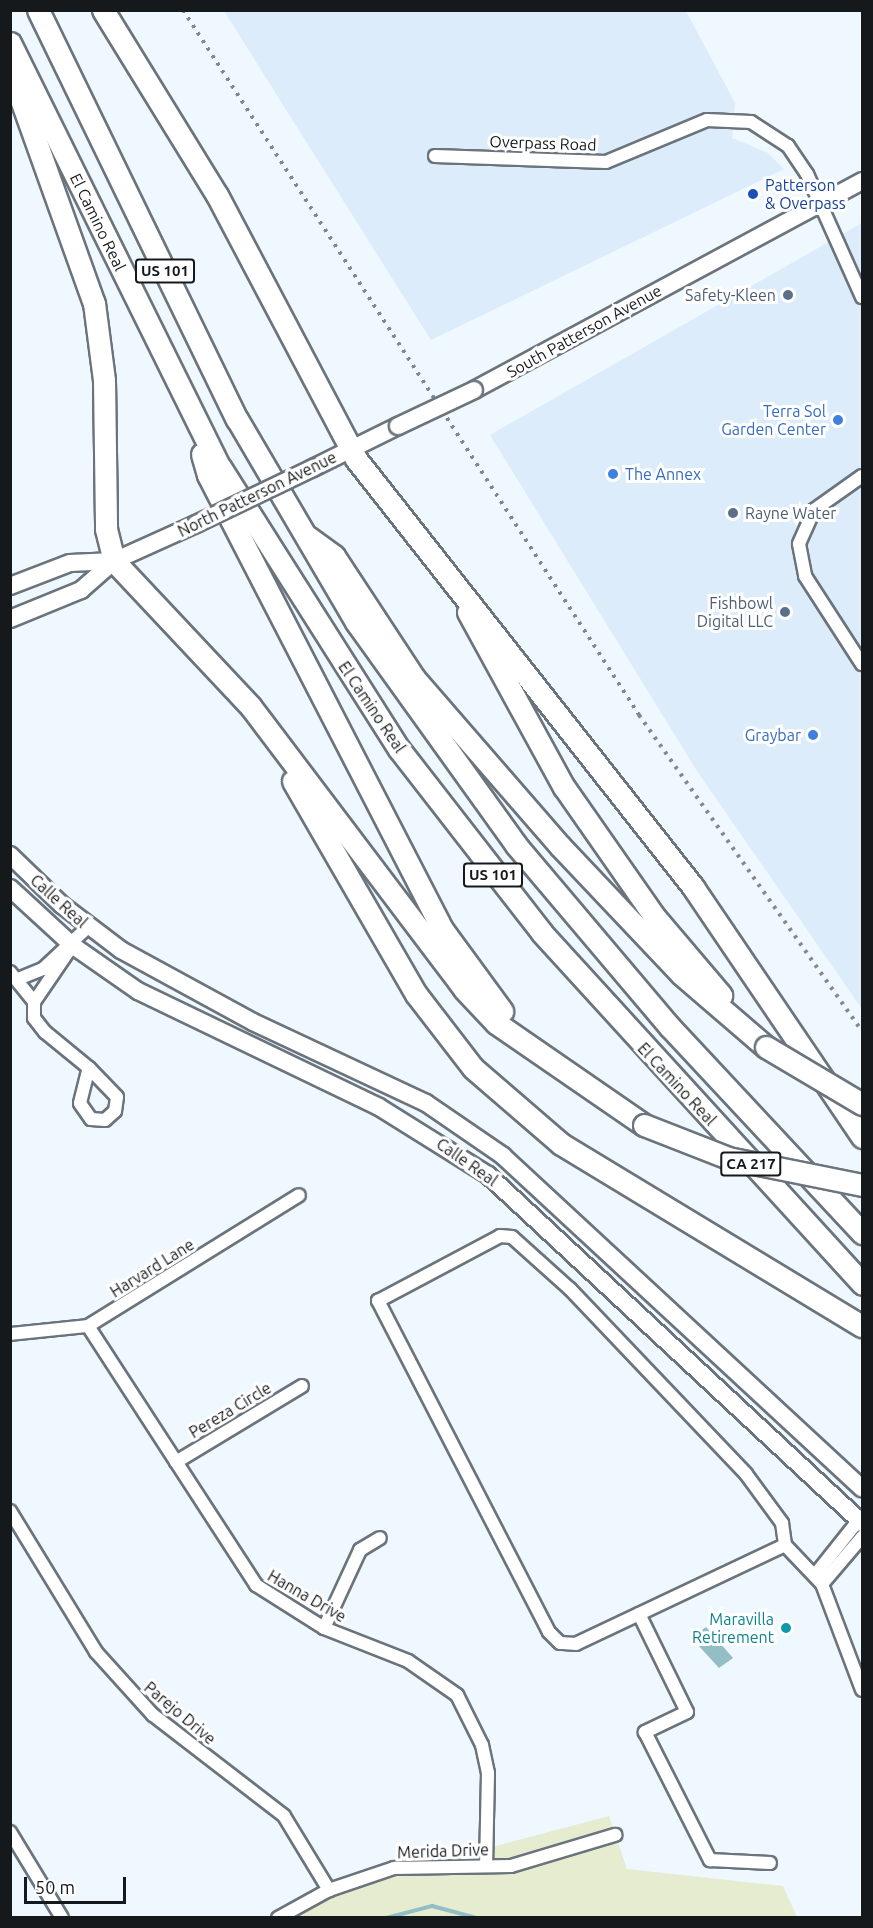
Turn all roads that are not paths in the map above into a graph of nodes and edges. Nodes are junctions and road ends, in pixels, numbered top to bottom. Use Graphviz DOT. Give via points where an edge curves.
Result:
graph roads {
  1 [pos="38,10"];
  2 [pos="103,10"];
  3 [pos="10,43"];
  4 [pos="10,69"];
  5 [pos="435,156"];
  6 [pos="862,181"];
  7 [pos="822,201"];
  8 [pos="862,297"];
  9 [pos="192,415"];
  10 [pos="398,426"];
  11 [pos="350,449"];
  12 [pos="862,476"];
  13 [pos="298,529"];
  14 [pos="439,559"];
  15 [pos="114,561"];
  16 [pos="10,586"];
  17 [pos="10,619"];
  18 [pos="862,664"];
  19 [pos="251,707"];
  20 [pos="10,855"];
  21 [pos="10,888"];
  22 [pos="88,927"];
  23 [pos="72,945"];
  24 [pos="14,976"];
  25 [pos="34,1002"];
  26 [pos="532,1046"];
  27 [pos="766,1047"];
  28 [pos="89,1068"];
  29 [pos="862,1104"];
  30 [pos="862,1137"];
  31 [pos="862,1185"];
  32 [pos="299,1195"];
  33 [pos="862,1233"];
  34 [pos="862,1284"];
  35 [pos="88,1326"];
  36 [pos="862,1326"];
  37 [pos="10,1334"];
  38 [pos="302,1386"];
  39 [pos="176,1462"];
  40 [pos="862,1488"];
  41 [pos="10,1511"];
  42 [pos="862,1524"];
  43 [pos="380,1538"];
  44 [pos="785,1545"];
  45 [pos="818,1579"];
  46 [pos="639,1614"];
  47 [pos="324,1628"];
  48 [pos="862,1684"];
  49 [pos="10,1832"];
  50 [pos="615,1835"];
  51 [pos="770,1863"];
  52 [pos="486,1866"];
  53 [pos="329,1890"];
  54 [pos="62,1917"];
  55 [pos="279,1917"];
  1 -- 13 [label="highway, El Camino Real / US 101" via="237,418"];
  2 -- 11 [label="highway" via="217,195"];
  3 -- 9 [label="highway, El Camino Real / US 101"];
  4 -- 15 [label="highway" via="94,303 104,380 106,529"];
  5 -- 7 [label="street, Overpass Road" via="606,162 707,120 736,118 766,128 789,146"];
  6 -- 7 [label="main road, South Patterson Avenue"];
  7 -- 8 [label="street, Overpass Road"];
  7 -- 10 [label="main road, South Patterson Avenue, bridge" via="474,390"];
  9 -- 26 [label="highway" via="208,475 442,929"];
  9 -- 34 [label="highway, El Camino Real / US 101" via="298,597 399,749 492,874 643,1048"];
  10 -- 11 [label="main road, North Patterson Avenue"];
  11 -- 14 [label="highway"];
  11 -- 15 [label="main road, North Patterson Avenue, bridge"];
  12 -- 18 [label="street" via="814,510 798,544 805,576"];
  13 -- 27 [label="highway" via="334,556 414,678 560,846 681,974"];
  13 -- 33 [label="highway, El Camino Real / US 101" via="417,712 516,845 670,1027"];
  14 -- 27 [label="highway" via="564,787 654,916"];
  14 -- 30 [label="highway" via="693,887"];
  15 -- 16 [label="main road, North Patterson Avenue" via="70,563"];
  15 -- 17 [label="main road, North Patterson Avenue" via="81,590"];
  15 -- 19 [label="highway"];
  19 -- 26 [label="highway" via="464,989 496,1023"];
  19 -- 36 [label="highway" via="416,994 473,1068 561,1144"];
  20 -- 22 [label="main road, Calle Real"];
  21 -- 23 [label="main road, Calle Real"];
  22 -- 23 [label="street"];
  22 -- 40 [label="main road, Calle Real" via="188,988 426,1103 503,1156"];
  23 -- 24 [label="street" via="42,969"];
  23 -- 25 [label="street" via="63,966"];
  23 -- 42 [label="main road, Calle Real" via="138,991 379,1107 488,1175"];
  24 -- 25 [label="street"];
  25 -- 28 [label="street" via="34,1018 45,1032"];
  26 -- 31 [label="highway, CA 217, bridge" via="644,1125 728,1158"];
  27 -- 29 [label="highway, bridge"];
  32 -- 35 [label="street, Harvard Lane"];
  35 -- 37 [label="street, Harvard Lane"];
  35 -- 39 [label="street, Hanna Drive"];
  38 -- 39 [label="street, Pereza Circle"];
  39 -- 47 [label="street, Hanna Drive" via="243,1571 271,1597"];
  41 -- 53 [label="street, Parejo Drive" via="96,1652 153,1715 284,1816"];
  42 -- 45 [label="street"];
  43 -- 47 [label="street" via="360,1550"];
  44 -- 45 [label="street"];
  44 -- 46 [label="street"];
  44 -- 46 [label="street" via="782,1523 746,1474 570,1289 512,1237 500,1236 384,1294 378,1301 382,1314 549,1632 560,1643 576,1644"];
  45 -- 48 [label="street"];
  46 -- 51 [label="street" via="687,1712 645,1732 710,1860"];
  47 -- 52 [label="street, Hanna Drive" via="408,1661 457,1695 482,1745 488,1773"];
  49 -- 54 [label="street"];
  50 -- 52 [label="street, Merida Drive" via="542,1859"];
  52 -- 53 [label="street, Merida Drive" via="394,1868"];
  53 -- 55 [label="street, Merida Drive"];
}
